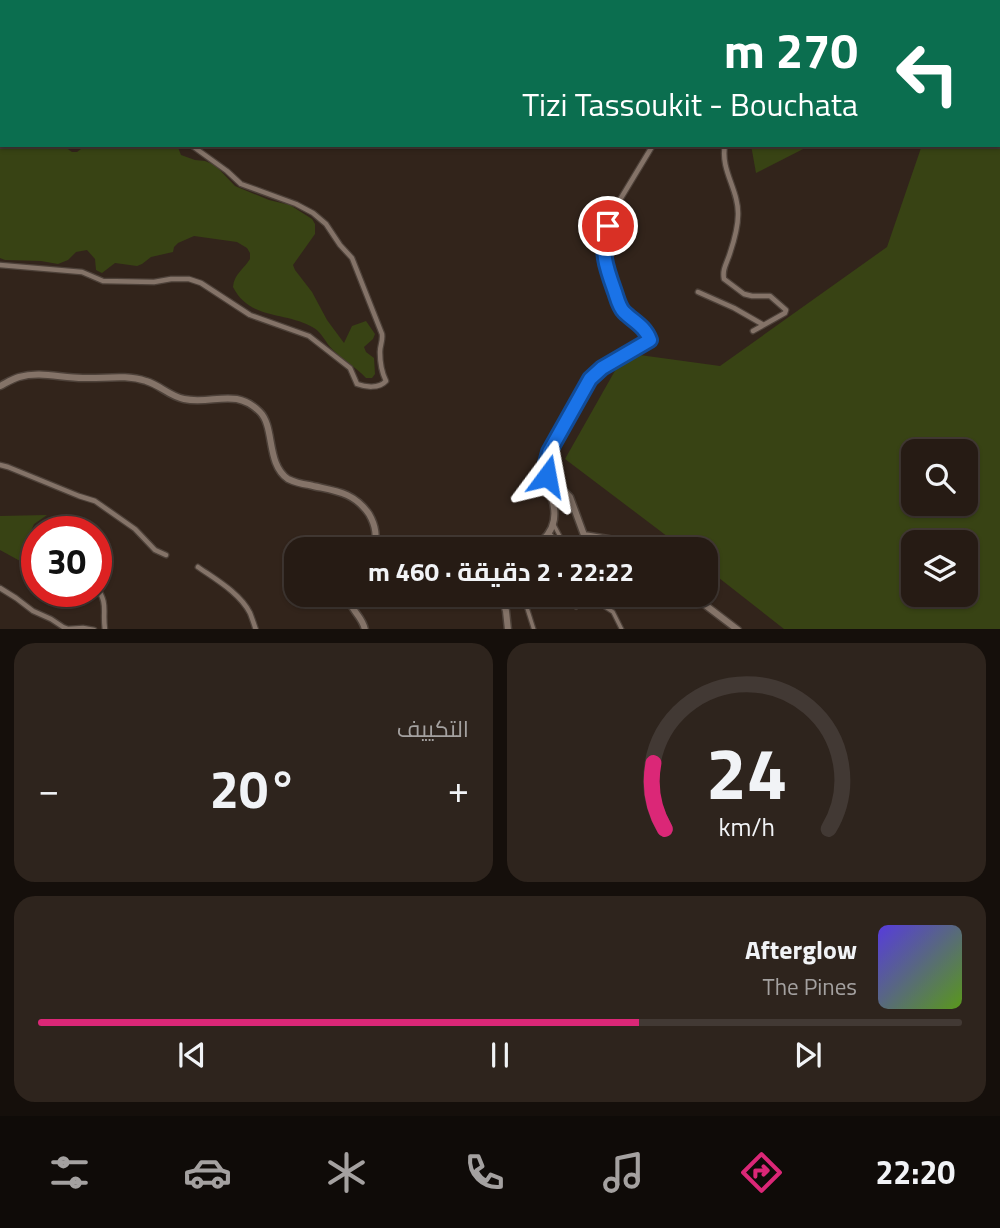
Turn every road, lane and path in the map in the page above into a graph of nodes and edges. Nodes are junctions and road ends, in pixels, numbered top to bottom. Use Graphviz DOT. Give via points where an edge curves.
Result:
graph roads {
  1 [pos="194,147"];
  2 [pos="652,147"];
  3 [pos="725,147"];
  4 [pos="0,265"];
  5 [pos="698,292"];
  6 [pos="763,325"];
  7 [pos="753,331"];
  8 [pos="0,387"];
  9 [pos="0,465"];
  10 [pos="547,476"];
  11 [pos="553,523"];
  12 [pos="550,534"];
  13 [pos="377,537"];
  14 [pos="547,537"];
  15 [pos="553,537"];
  16 [pos="560,537"];
  17 [pos="596,537"];
  18 [pos="166,555"];
  19 [pos="198,567"];
  20 [pos="0,589"];
  21 [pos="105,607"];
  22 [pos="352,607"];
  23 [pos="505,607"];
  24 [pos="527,607"];
  25 [pos="605,607"];
  26 [pos="708,607"];
  27 [pos="94,629"];
  28 [pos="105,629"];
  29 [pos="256,629"];
  30 [pos="365,629"];
  31 [pos="508,629"];
  32 [pos="534,629"];
  33 [pos="622,629"];
  34 [pos="738,629"];
  1 -- 4 [label="street" via="241,184 296,204 326,224 352,258 382,334 386,381 382,385 356,384 349,368 309,336 250,315 189,279 103,281 82,272"];
  2 -- 10 [label="street" via="615,208 604,250 621,308 650,340 602,368 586,383 549,452"];
  3 -- 6 [label="street" via="724,163 738,214 723,276 744,294 770,296 784,307 785,313"];
  5 -- 6 [label="street"];
  6 -- 7 [label="street"];
  8 -- 13 [label="street" via="17,377 34,375 119,376 146,380 183,399 236,398 263,414 275,462 289,480 355,498 373,522"];
  9 -- 18 [label="street" via="94,501"];
  10 -- 11 [label="street" via="543,480 551,496"];
  10 -- 17 [label="street" via="570,497 584,535"];
  11 -- 12 [label="street"];
  11 -- 16 [label="street"];
  12 -- 14 [label="street"];
  12 -- 15 [label="street"];
  19 -- 29 [label="street" via="235,595"];
  20 -- 27 [label="street" via="63,627"];
  21 -- 28 [label="street"];
  22 -- 30 [label="street"];
  23 -- 31 [label="street"];
  24 -- 32 [label="street"];
  25 -- 33 [label="street"];
  26 -- 34 [label="street"];
}
